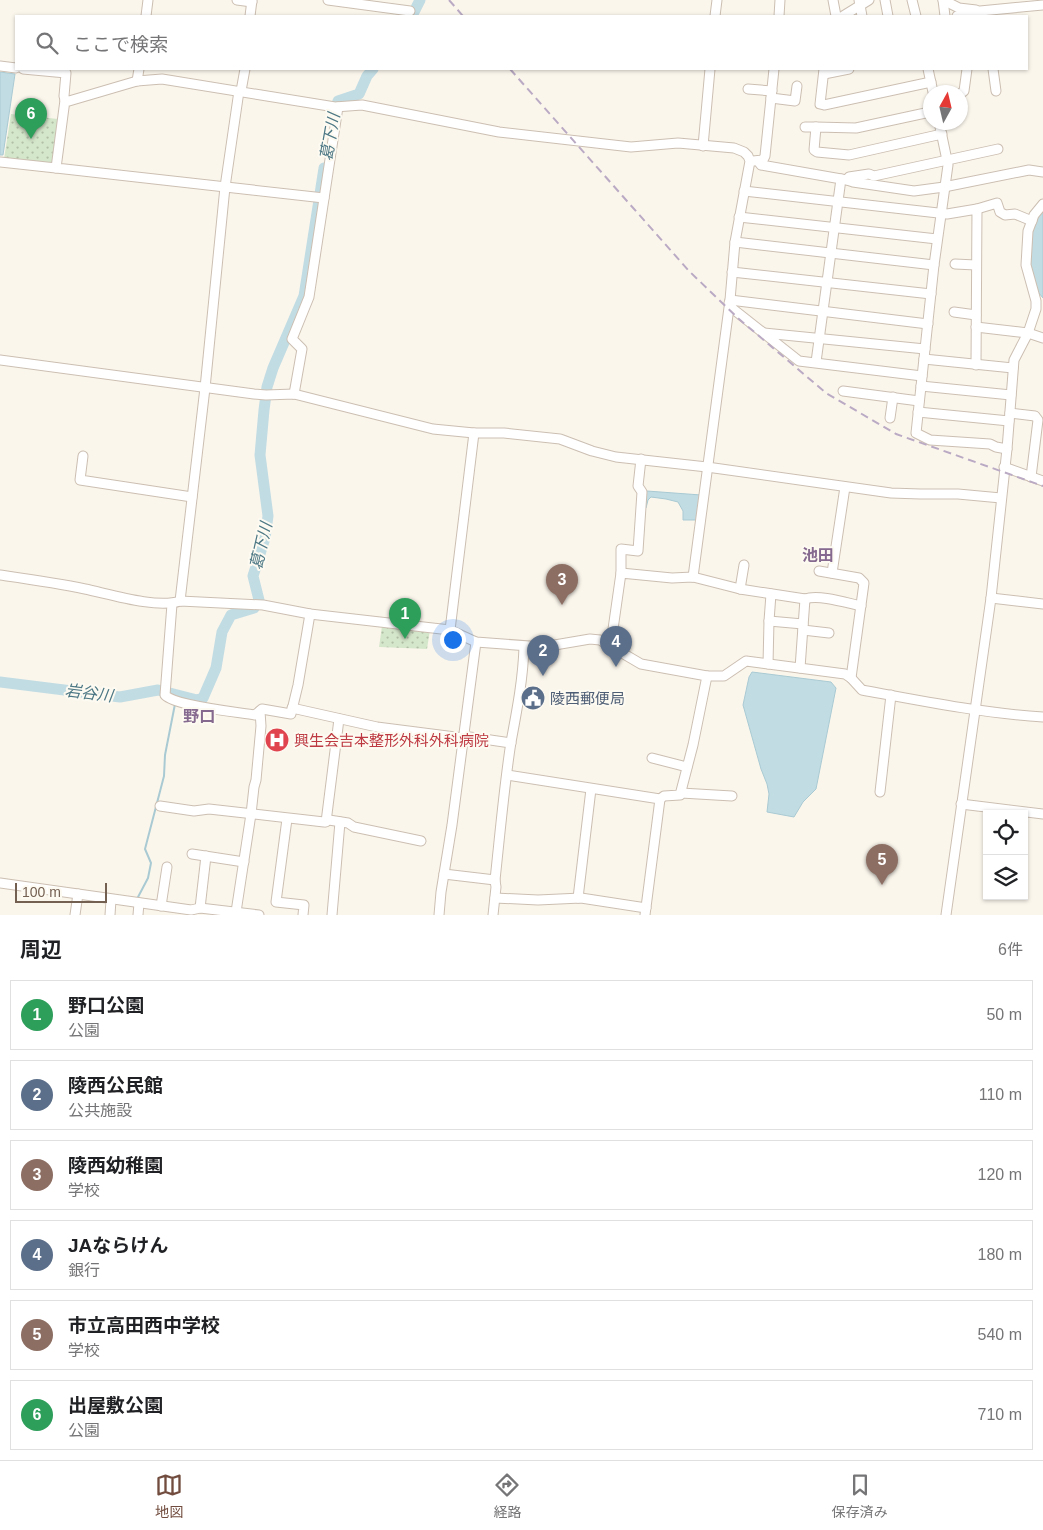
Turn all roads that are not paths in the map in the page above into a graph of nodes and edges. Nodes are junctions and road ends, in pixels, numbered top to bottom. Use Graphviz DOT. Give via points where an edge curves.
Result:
graph roads {
  1 [pos="148,0"];
  2 [pos="237,0"];
  3 [pos="328,0"];
  4 [pos="717,0"];
  5 [pos="780,0"];
  6 [pos="833,0"];
  7 [pos="869,0"];
  8 [pos="885,0"];
  9 [pos="912,0"];
  10 [pos="943,0"];
  11 [pos="252,1"];
  12 [pos="859,3"];
  13 [pos="970,5"];
  14 [pos="1043,5"];
  15 [pos="410,11"];
  16 [pos="980,11"];
  17 [pos="1003,12"];
  18 [pos="146,15"];
  19 [pos="250,15"];
  20 [pos="715,15"];
  21 [pos="778,15"];
  22 [pos="836,15"];
  23 [pos="844,15"];
  24 [pos="888,15"];
  25 [pos="916,15"];
  26 [pos="945,15"];
  27 [pos="962,15"];
  28 [pos="0,66"];
  29 [pos="15,68"];
  30 [pos="32,70"];
  31 [pos="138,70"];
  32 [pos="245,70"];
  33 [pos="710,70"];
  34 [pos="774,70"];
  35 [pos="841,70"];
  36 [pos="928,70"];
  37 [pos="967,70"];
  38 [pos="994,70"];
  39 [pos="824,72"];
  40 [pos="137,81"];
  41 [pos="930,82"];
  42 [pos="931,85"];
  43 [pos="965,85"];
  44 [pos="797,86"];
  45 [pos="748,89"];
  46 [pos="240,91"];
  47 [pos="996,91"];
  48 [pos="772,95"];
  49 [pos="65,100"];
  50 [pos="338,107"];
  51 [pos="923,114"];
  52 [pos="805,127"];
  53 [pos="816,127"];
  54 [pos="941,130"];
  55 [pos="942,134"];
  56 [pos="703,146"];
  57 [pos="998,149"];
  58 [pos="947,160"];
  59 [pos="754,161"];
  60 [pos="0,162"];
  61 [pos="56,168"];
  62 [pos="1043,172"];
  63 [pos="844,179"];
  64 [pos="225,187"];
  65 [pos="944,187"];
  66 [pos="744,190"];
  67 [pos="324,198"];
  68 [pos="838,202"];
  69 [pos="1043,204"];
  70 [pos="977,209"];
  71 [pos="940,214"];
  72 [pos="739,217"];
  73 [pos="1032,221"];
  74 [pos="834,228"];
  75 [pos="937,240"];
  76 [pos="735,242"];
  77 [pos="830,253"];
  78 [pos="955,264"];
  79 [pos="934,265"];
  80 [pos="976,265"];
  81 [pos="732,272"];
  82 [pos="827,283"];
  83 [pos="931,294"];
  84 [pos="730,302"];
  85 [pos="823,312"];
  86 [pos="954,312"];
  87 [pos="976,315"];
  88 [pos="928,324"];
  89 [pos="976,327"];
  90 [pos="763,332"];
  91 [pos="1028,334"];
  92 [pos="820,338"];
  93 [pos="1043,338"];
  94 [pos="925,349"];
  95 [pos="0,360"];
  96 [pos="924,360"];
  97 [pos="816,362"];
  98 [pos="976,365"];
  99 [pos="1013,368"];
  100 [pos="922,376"];
  101 [pos="921,386"];
  102 [pos="204,388"];
  103 [pos="843,391"];
  104 [pos="294,394"];
  105 [pos="1011,395"];
  106 [pos="893,397"];
  107 [pos="919,400"];
  108 [pos="918,412"];
  109 [pos="1010,417"];
  110 [pos="890,418"];
  111 [pos="1040,426"];
  112 [pos="474,433"];
  113 [pos="1007,449"];
  114 [pos="1039,453"];
  115 [pos="83,456"];
  116 [pos="641,459"];
  117 [pos="708,467"];
  118 [pos="1004,467"];
  119 [pos="1031,477"];
  120 [pos="1043,481"];
  121 [pos="845,487"];
  122 [pos="192,497"];
  123 [pos="1001,498"];
  124 [pos="744,565"];
  125 [pos="819,571"];
  126 [pos="621,573"];
  127 [pos="832,573"];
  128 [pos="0,575"];
  129 [pos="693,577"];
  130 [pos="740,589"];
  131 [pos="771,594"];
  132 [pos="991,598"];
  133 [pos="805,599"];
  134 [pos="176,602"];
  135 [pos="1043,604"];
  136 [pos="861,606"];
  137 [pos="310,614"];
  138 [pos="769,621"];
  139 [pos="803,627"];
  140 [pos="450,630"];
  141 [pos="829,633"];
  142 [pos="476,642"];
  143 [pos="607,644"];
  144 [pos="524,646"];
  145 [pos="768,664"];
  146 [pos="800,668"];
  147 [pos="707,676"];
  148 [pos="852,678"];
  149 [pos="891,695"];
  150 [pos="292,708"];
  151 [pos="975,710"];
  152 [pos="260,711"];
  153 [pos="1043,717"];
  154 [pos="339,719"];
  155 [pos="463,737"];
  156 [pos="511,742"];
  157 [pos="652,758"];
  158 [pos="687,768"];
  159 [pos="507,776"];
  160 [pos="591,789"];
  161 [pos="880,792"];
  162 [pos="681,793"];
  163 [pos="732,796"];
  164 [pos="660,799"];
  165 [pos="962,804"];
  166 [pos="160,806"];
  167 [pos="251,814"];
  168 [pos="1043,814"];
  169 [pos="287,819"];
  170 [pos="326,822"];
  171 [pos="340,822"];
  172 [pos="421,841"];
  173 [pos="192,854"];
  174 [pos="206,856"];
  175 [pos="244,862"];
  176 [pos="167,867"];
  177 [pos="444,874"];
  178 [pos="495,880"];
  179 [pos="0,883"];
  180 [pos="78,894"];
  181 [pos="495,898"];
  182 [pos="578,898"];
  183 [pos="112,900"];
  184 [pos="139,903"];
  185 [pos="167,909"];
  186 [pos="197,911"];
  187 [pos="236,912"];
  188 [pos="646,912"];
  189 [pos="75,915"];
  190 [pos="110,915"];
  191 [pos="138,915"];
  192 [pos="258,915"];
  193 [pos="303,915"];
  194 [pos="332,915"];
  195 [pos="439,915"];
  196 [pos="493,915"];
  197 [pos="946,915"];
  1 -- 18 [label="street"];
  2 -- 11 [label="street"];
  3 -- 15 [label="street"];
  4 -- 20 [label="street"];
  5 -- 21 [label="street"];
  6 -- 22 [label="street"];
  7 -- 12 [label="street"];
  8 -- 24 [label="street"];
  9 -- 25 [label="street"];
  10 -- 13 [label="street" via="952,5"];
  10 -- 26 [label="street"];
  11 -- 19 [label="street"];
  12 -- 23 [label="street"];
  13 -- 16 [label="street"];
  14 -- 17 [label="street"];
  16 -- 17 [label="street"];
  16 -- 27 [label="street"];
  28 -- 29 [label="street"];
  30 -- 49 [label="street" via="66,74"];
  31 -- 40 [label="street"];
  32 -- 46 [label="street"];
  33 -- 56 [label="street"];
  34 -- 48 [label="street"];
  35 -- 39 [label="street"];
  36 -- 41 [label="street"];
  37 -- 43 [label="street"];
  38 -- 47 [label="street"];
  39 -- 41 [label="street" via="820,104 824,105"];
  40 -- 46 [label="street" via="162,79"];
  40 -- 49 [label="street"];
  41 -- 42 [label="street"];
  44 -- 48 [label="street" via="795,101"];
  45 -- 48 [label="street"];
  46 -- 50 [label="street"];
  46 -- 64 [label="street"];
  48 -- 59 [label="street" via="765,156 763,160"];
  49 -- 61 [label="street"];
  50 -- 56 [label="street" via="362,106 499,132 631,147"];
  50 -- 67 [label="street"];
  51 -- 53 [label="street" via="856,128"];
  52 -- 53 [label="street"];
  53 -- 55 [label="street" via="814,150 849,155"];
  54 -- 55 [label="street"];
  55 -- 58 [label="street"];
  56 -- 59 [label="street" via="734,148"];
  57 -- 58 [label="street"];
  58 -- 63 [label="street"];
  58 -- 65 [label="street"];
  59 -- 63 [label="street" via="761,165"];
  59 -- 66 [label="street"];
  60 -- 61 [label="street"];
  61 -- 64 [label="street"];
  62 -- 65 [label="street" via="1029,170"];
  63 -- 65 [label="street" via="914,191"];
  63 -- 68 [label="street"];
  64 -- 67 [label="street"];
  64 -- 102 [label="street"];
  65 -- 71 [label="street"];
  66 -- 68 [label="street"];
  66 -- 72 [label="street"];
  67 -- 104 [label="street" via="309,297 292,339 302,349"];
  68 -- 71 [label="street"];
  68 -- 74 [label="street"];
  69 -- 73 [label="street"];
  70 -- 71 [label="street"];
  70 -- 73 [label="street" via="997,203 1000,212"];
  70 -- 80 [label="street"];
  71 -- 75 [label="street"];
  72 -- 74 [label="street"];
  72 -- 76 [label="street"];
  73 -- 91 [label="street" via="1026,265 1036,309"];
  74 -- 75 [label="street"];
  74 -- 77 [label="street"];
  75 -- 79 [label="street"];
  76 -- 77 [label="street"];
  76 -- 81 [label="street"];
  77 -- 79 [label="street"];
  77 -- 82 [label="street"];
  78 -- 80 [label="street"];
  79 -- 83 [label="street"];
  80 -- 87 [label="street"];
  81 -- 82 [label="street"];
  81 -- 84 [label="street"];
  82 -- 83 [label="street"];
  82 -- 85 [label="street"];
  83 -- 88 [label="street"];
  84 -- 85 [label="street"];
  84 -- 90 [label="street" via="733,309"];
  84 -- 117 [label="street"];
  85 -- 88 [label="street"];
  85 -- 92 [label="street"];
  86 -- 87 [label="street"];
  87 -- 89 [label="street"];
  88 -- 94 [label="street"];
  89 -- 91 [label="street"];
  89 -- 98 [label="street"];
  90 -- 92 [label="street"];
  90 -- 97 [label="street" via="799,361"];
  91 -- 93 [label="street"];
  91 -- 99 [label="street"];
  92 -- 94 [label="street"];
  92 -- 97 [label="street"];
  94 -- 96 [label="street"];
  95 -- 102 [label="street"];
  96 -- 98 [label="street"];
  96 -- 100 [label="street"];
  97 -- 100 [label="street"];
  98 -- 99 [label="street"];
  99 -- 105 [label="street"];
  100 -- 101 [label="street"];
  101 -- 105 [label="street"];
  101 -- 107 [label="street"];
  102 -- 104 [label="street" via="266,395"];
  102 -- 122 [label="street"];
  103 -- 106 [label="street"];
  104 -- 112 [label="street" via="433,429"];
  105 -- 109 [label="street"];
  106 -- 107 [label="street"];
  106 -- 110 [label="street"];
  107 -- 108 [label="street"];
  108 -- 109 [label="street"];
  108 -- 113 [label="street" via="916,433 930,440 990,444"];
  109 -- 111 [label="street" via="1035,416"];
  109 -- 113 [label="street"];
  111 -- 114 [label="street"];
  112 -- 116 [label="street" via="504,432 560,440 592,452"];
  112 -- 140 [label="street"];
  113 -- 118 [label="street"];
  114 -- 119 [label="street"];
  115 -- 122 [label="street" via="80,480"];
  116 -- 117 [label="street"];
  116 -- 126 [label="street" via="638,551 621,549"];
  117 -- 121 [label="street"];
  117 -- 129 [label="street"];
  118 -- 119 [label="street"];
  118 -- 123 [label="street"];
  119 -- 120 [label="street"];
  121 -- 123 [label="street" via="891,493"];
  121 -- 127 [label="street"];
  122 -- 134 [label="street"];
  123 -- 132 [label="street"];
  124 -- 130 [label="street"];
  125 -- 127 [label="street"];
  126 -- 129 [label="street"];
  126 -- 143 [label="street" via="612,636"];
  127 -- 136 [label="street" via="859,578 864,583"];
  128 -- 134 [label="street" via="128,599"];
  129 -- 130 [label="street"];
  130 -- 131 [label="street"];
  131 -- 133 [label="street"];
  131 -- 138 [label="street"];
  132 -- 135 [label="street"];
  132 -- 151 [label="street"];
  133 -- 136 [label="street" via="810,597"];
  133 -- 139 [label="street"];
  134 -- 137 [label="street" via="252,604"];
  134 -- 152 [label="street" via="164,695 168,699 200,706 255,715"];
  136 -- 148 [label="street"];
  137 -- 140 [label="street"];
  137 -- 150 [label="street"];
  138 -- 139 [label="street"];
  138 -- 145 [label="street"];
  139 -- 141 [label="street"];
  139 -- 146 [label="street"];
  140 -- 142 [label="street"];
  142 -- 144 [label="street"];
  142 -- 155 [label="street"];
  143 -- 144 [label="street" via="590,639 542,647"];
  143 -- 147 [label="street" via="641,664"];
  144 -- 156 [label="street"];
  145 -- 146 [label="street"];
  145 -- 147 [label="street" via="746,661 724,676"];
  146 -- 148 [label="street" via="845,674"];
  147 -- 158 [label="street"];
  148 -- 149 [label="street" via="862,690"];
  149 -- 151 [label="street"];
  149 -- 161 [label="street"];
  150 -- 152 [label="street" via="291,714"];
  150 -- 154 [label="street"];
  151 -- 153 [label="street"];
  151 -- 165 [label="street"];
  152 -- 167 [label="street"];
  154 -- 155 [label="street"];
  154 -- 170 [label="street"];
  155 -- 156 [label="street"];
  155 -- 177 [label="street"];
  156 -- 159 [label="street"];
  157 -- 158 [label="street"];
  158 -- 162 [label="street"];
  159 -- 160 [label="street"];
  159 -- 178 [label="street"];
  160 -- 164 [label="street"];
  160 -- 182 [label="street"];
  162 -- 163 [label="street"];
  162 -- 164 [label="street"];
  164 -- 188 [label="street"];
  165 -- 168 [label="street"];
  165 -- 197 [label="street"];
  166 -- 167 [label="street"];
  167 -- 169 [label="street"];
  167 -- 175 [label="street"];
  169 -- 170 [label="street"];
  169 -- 193 [label="street" via="276,902 304,905"];
  170 -- 171 [label="street"];
  171 -- 172 [label="street"];
  171 -- 194 [label="street"];
  173 -- 174 [label="street"];
  174 -- 175 [label="street"];
  174 -- 186 [label="street"];
  175 -- 187 [label="street"];
  176 -- 185 [label="street"];
  177 -- 178 [label="street"];
  177 -- 195 [label="street"];
  178 -- 181 [label="street"];
  179 -- 180 [label="street"];
  180 -- 183 [label="street"];
  180 -- 189 [label="street"];
  181 -- 182 [label="street"];
  181 -- 196 [label="street"];
  182 -- 188 [label="street"];
  183 -- 184 [label="street"];
  183 -- 190 [label="street"];
  184 -- 185 [label="street"];
  184 -- 191 [label="street"];
  185 -- 186 [label="street"];
  186 -- 187 [label="street"];
  187 -- 192 [label="street"];
}
